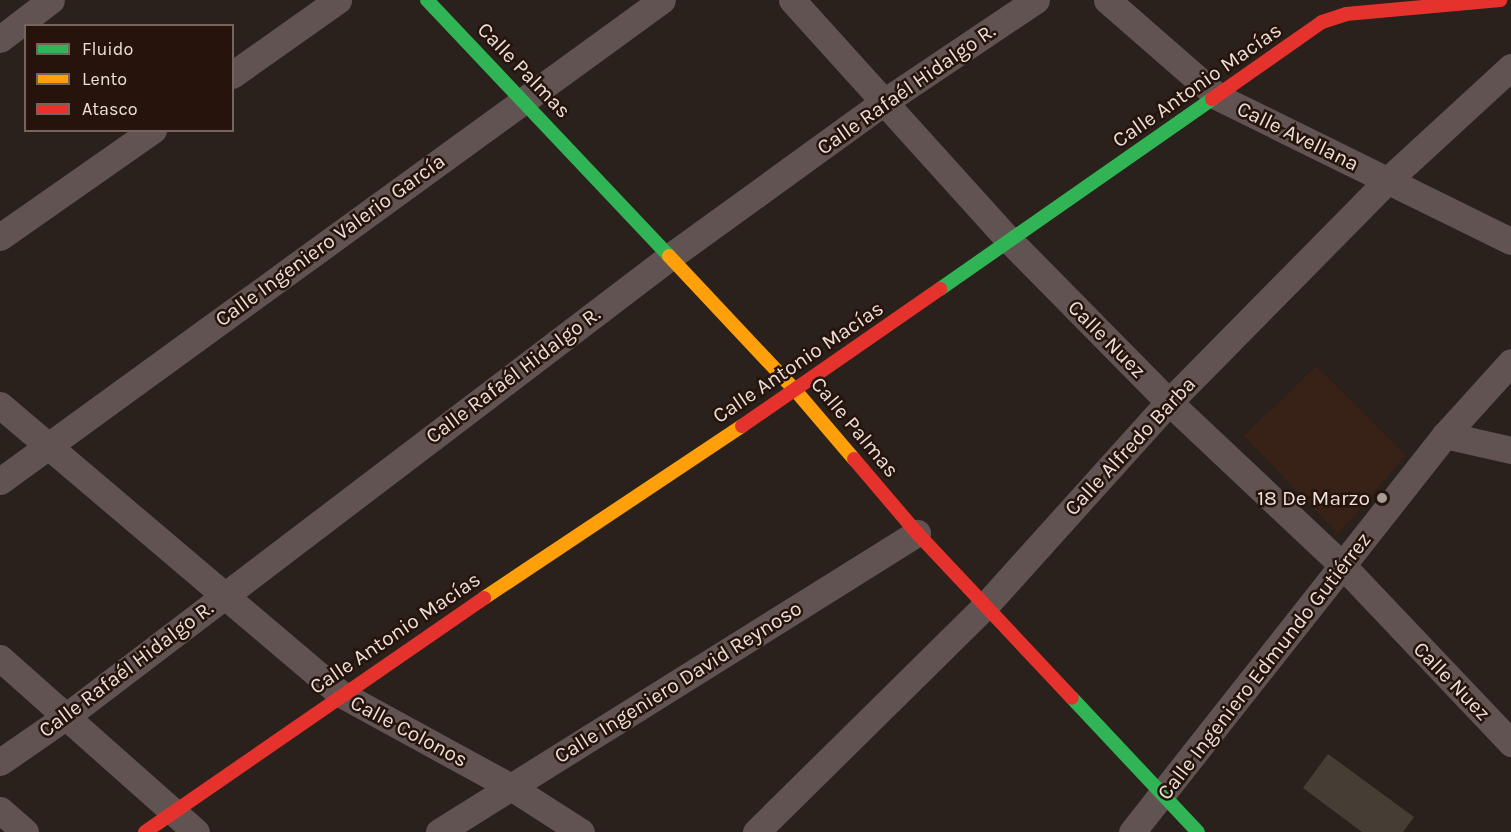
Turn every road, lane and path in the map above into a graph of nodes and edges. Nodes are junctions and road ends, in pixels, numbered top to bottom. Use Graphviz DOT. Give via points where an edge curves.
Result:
graph roads {
  1 [pos="51,0"];
  2 [pos="338,0"];
  3 [pos="427,0"];
  4 [pos="662,0"];
  5 [pos="792,0"];
  6 [pos="1036,0"];
  7 [pos="1107,0"];
  8 [pos="1500,0"];
  9 [pos="1464,2"];
  10 [pos="8,36"];
  11 [pos="1511,67"];
  12 [pos="234,74"];
  13 [pos="1218,97"];
  14 [pos="523,98"];
  15 [pos="884,102"];
  16 [pos="145,132"];
  17 [pos="1388,180"];
  18 [pos="0,237"];
  19 [pos="1010,241"];
  20 [pos="1511,241"];
  21 [pos="671,256"];
  22 [pos="1511,362"];
  23 [pos="795,390"];
  24 [pos="1169,402"];
  25 [pos="0,405"];
  26 [pos="1446,435"];
  27 [pos="49,446"];
  28 [pos="1511,450"];
  29 [pos="0,481"];
  30 [pos="917,533"];
  31 [pos="1344,567"];
  32 [pos="224,594"];
  33 [pos="986,605"];
  34 [pos="0,658"];
  35 [pos="341,694"];
  36 [pos="68,715"];
  37 [pos="1511,743"];
  38 [pos="0,762"];
  39 [pos="511,787"];
  40 [pos="1164,793"];
  41 [pos="0,810"];
  42 [pos="172,812"];
  43 [pos="25,832"];
  44 [pos="145,832"];
  45 [pos="196,832"];
  46 [pos="439,832"];
  47 [pos="581,832"];
  48 [pos="756,832"];
  49 [pos="1132,832"];
  50 [pos="1198,832"];
  1 -- 10 [label="street"];
  2 -- 12 [label="street"];
  3 -- 14 [label="street, Calle Palmas"];
  4 -- 14 [label="street, Calle Ingeniero Valerio García"];
  5 -- 15 [label="street, Calle Nuez"];
  6 -- 15 [label="street, Calle Rafaél Hidalgo R."];
  7 -- 13 [label="street, Calle Avellana"];
  8 -- 9 [label="street, Calle Antonio Macías"];
  9 -- 13 [label="street, Calle Antonio Macías" via="1346,14 1322,22"];
  11 -- 17 [label="street, Calle Alfredo Barba"];
  13 -- 17 [label="street, Calle Avellana"];
  13 -- 19 [label="street, Calle Antonio Macías"];
  14 -- 21 [label="street, Calle Palmas"];
  14 -- 27 [label="street, Calle Ingeniero Valerio García"];
  15 -- 19 [label="street, Calle Nuez"];
  15 -- 21 [label="street, Calle Rafaél Hidalgo R."];
  16 -- 18 [label="street"];
  17 -- 20 [label="street, Calle Avellana"];
  17 -- 24 [label="street, Calle Alfredo Barba"];
  19 -- 23 [label="street, Calle Antonio Macías"];
  19 -- 24 [label="street, Calle Nuez"];
  21 -- 23 [label="street, Calle Palmas"];
  21 -- 32 [label="street, Calle Rafaél Hidalgo R."];
  22 -- 26 [label="street, Calle Ingeniero Edmundo Gutiérrez"];
  23 -- 30 [label="street, Calle Palmas"];
  23 -- 35 [label="street, Calle Antonio Macías"];
  24 -- 31 [label="street, Calle Nuez"];
  24 -- 33 [label="street, Calle Alfredo Barba"];
  25 -- 27 [label="street, Calle Colonos"];
  26 -- 28 [label="street"];
  26 -- 31 [label="street, Calle Ingeniero Edmundo Gutiérrez"];
  27 -- 29 [label="street, Calle Ingeniero Valerio García"];
  27 -- 32 [label="street, Calle Colonos"];
  30 -- 33 [label="street, Calle Palmas"];
  30 -- 39 [label="street, Calle Ingeniero David Reynoso"];
  31 -- 37 [label="street, Calle Nuez"];
  31 -- 40 [label="street, Calle Ingeniero Edmundo Gutiérrez"];
  32 -- 35 [label="street, Calle Colonos"];
  32 -- 36 [label="street, Calle Rafaél Hidalgo R."];
  33 -- 40 [label="street, Calle Palmas"];
  33 -- 48 [label="street, Calle Alfredo Barba"];
  34 -- 36 [label="street"];
  35 -- 39 [label="street, Calle Colonos"];
  35 -- 42 [label="street, Calle Antonio Macías"];
  36 -- 38 [label="street, Calle Rafaél Hidalgo R."];
  36 -- 42 [label="street"];
  39 -- 46 [label="street, Calle Ingeniero David Reynoso"];
  39 -- 47 [label="street, Calle Colonos"];
  40 -- 49 [label="street, Calle Ingeniero Edmundo Gutiérrez"];
  40 -- 50 [label="street, Calle Palmas"];
  41 -- 43 [label="street"];
  42 -- 44 [label="street, Calle Antonio Macías"];
  42 -- 45 [label="street"];
}
